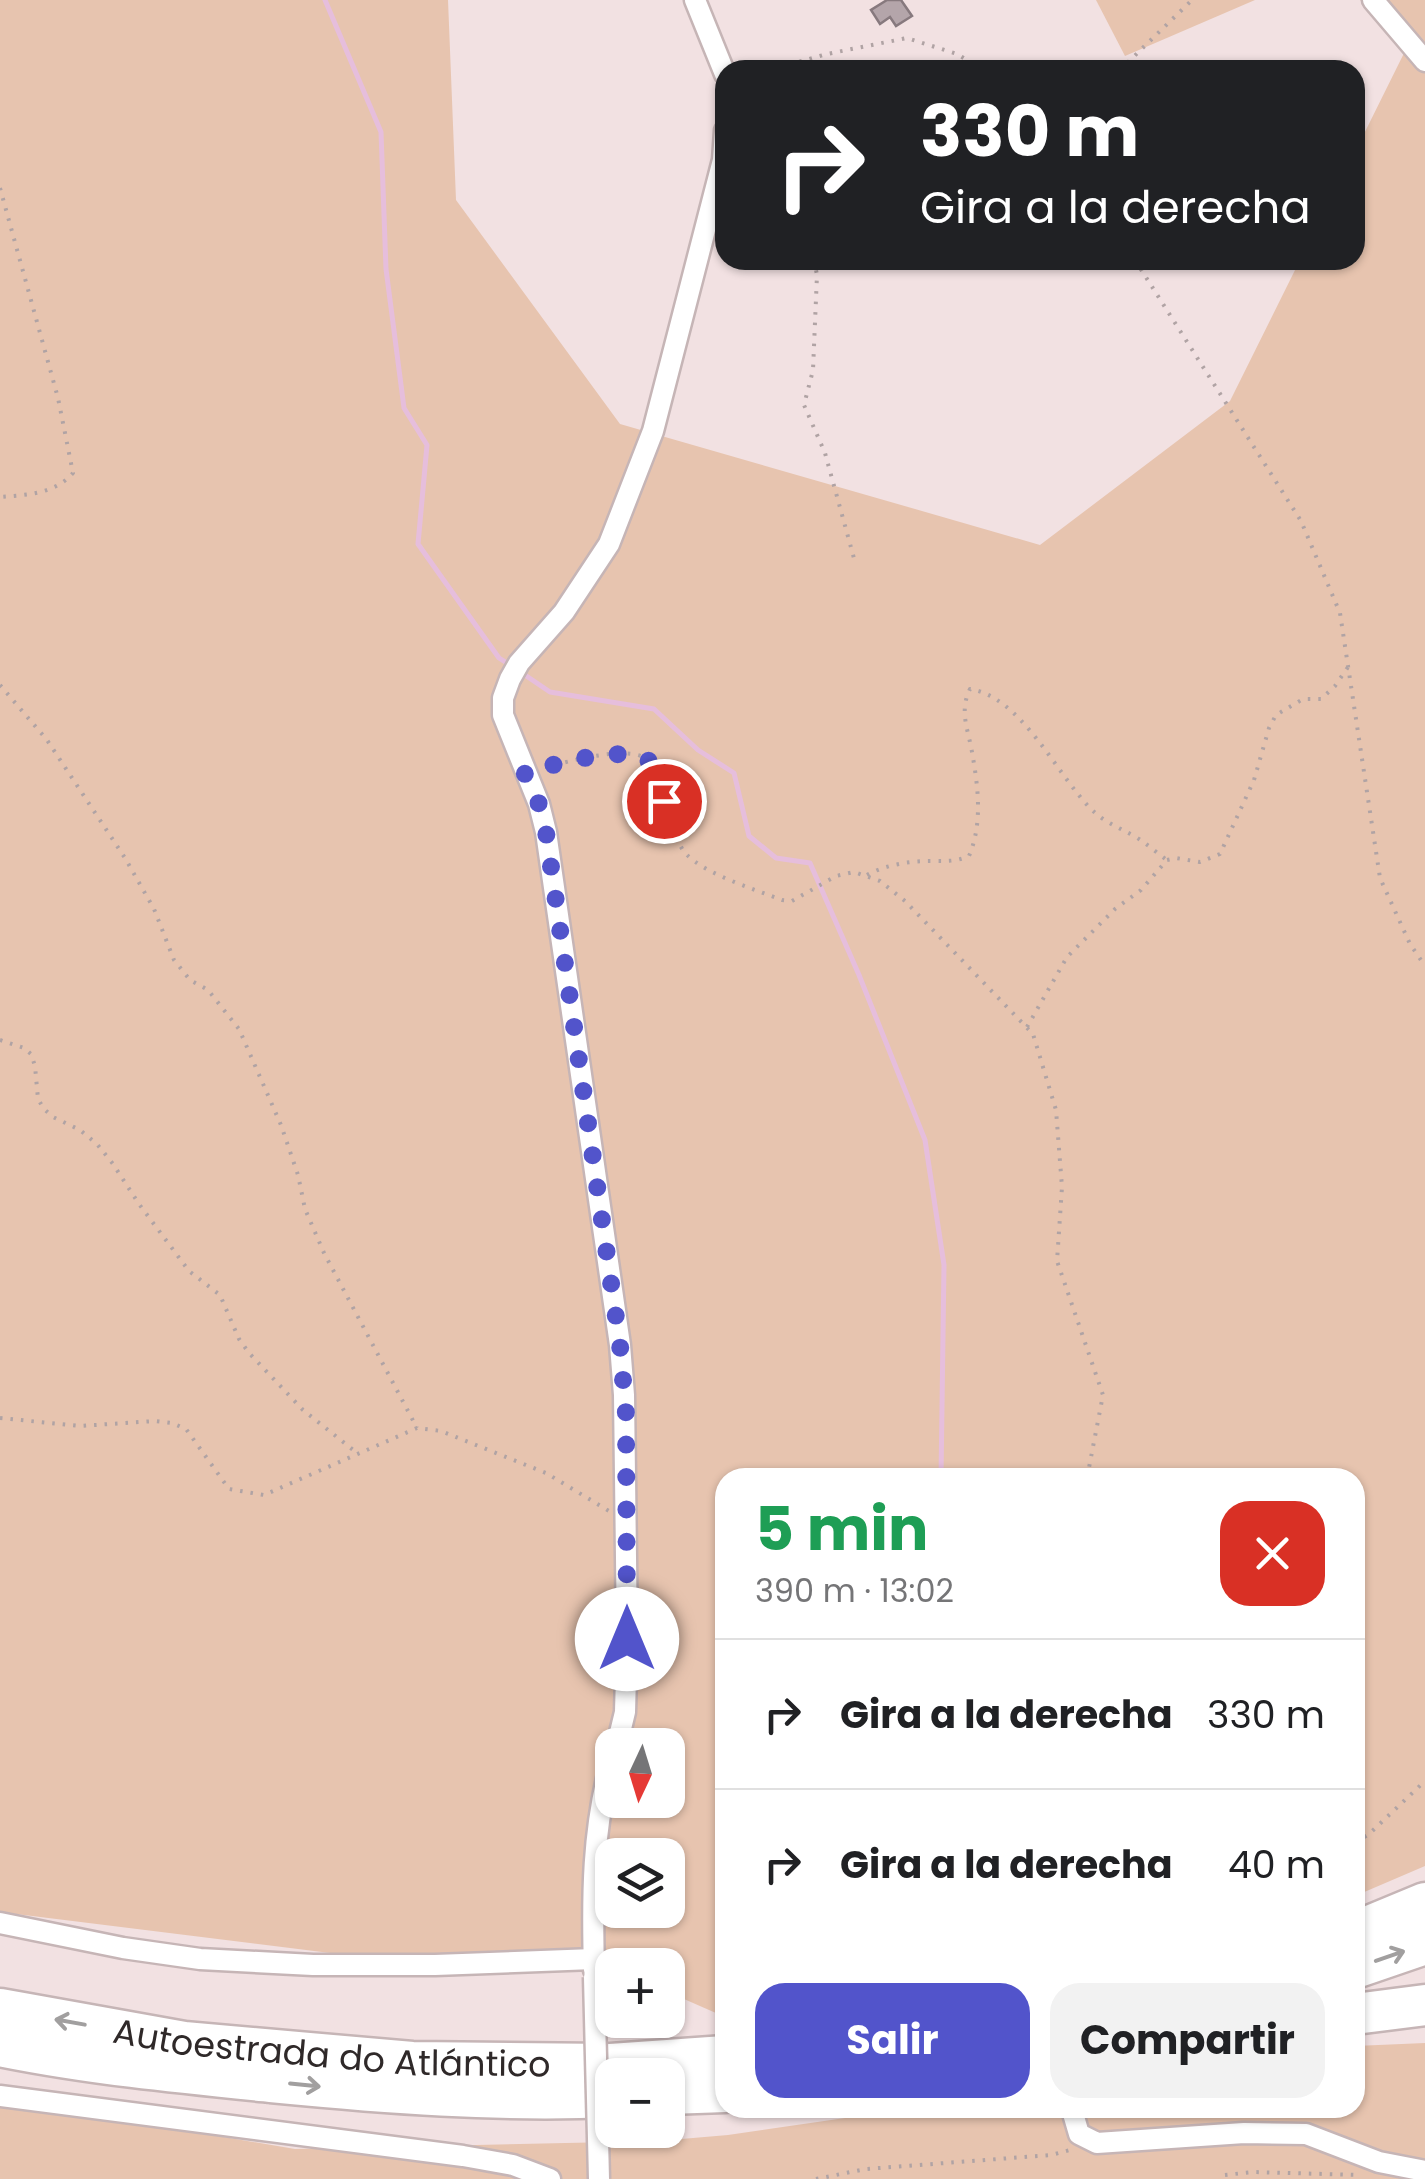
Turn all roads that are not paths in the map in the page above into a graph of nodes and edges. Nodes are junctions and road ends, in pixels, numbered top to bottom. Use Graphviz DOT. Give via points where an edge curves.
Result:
graph roads {
  1 [pos="696,0"];
  2 [pos="1373,0"];
  3 [pos="720,60"];
  4 [pos="1425,62"];
  5 [pos="715,191"];
  6 [pos="620,1728"];
  7 [pos="599,1818"];
  8 [pos="1425,1906"];
  9 [pos="0,1923"];
  10 [pos="1365,1929"];
  11 [pos="1425,1944"];
  12 [pos="1365,1965"];
  13 [pos="594,1968"];
  14 [pos="1425,2004"];
  15 [pos="0,2009"];
  16 [pos="1365,2013"];
  17 [pos="0,2046"];
  18 [pos="715,2057"];
  19 [pos="715,2092"];
  20 [pos="685,2093"];
  21 [pos="0,2096"];
  22 [pos="595,2098"];
  23 [pos="1074,2118"];
  24 [pos="1425,2171"];
  25 [pos="550,2179"];
  26 [pos="598,2179"];
  1 -- 3 [label="street"];
  2 -- 4 [label="street"];
  5 -- 6 [label="street" via="654,431 610,544 514,671 503,698 503,715 546,832 620,1345 626,1414 626,1695"];
  7 -- 13 [label="street"];
  8 -- 10 [label="highway"];
  9 -- 13 [label="street" via="200,1959"];
  12 -- 11 [label="highway, one-way"];
  13 -- 26 [label="street, bridge"];
  14 -- 16 [label="highway"];
  18 -- 15 [label="highway, Autoestrada do Atlántico, one-way" via="611,2064 412,2062 184,2042"];
  17 -- 22 [label="highway, Autoestrada do Atlántico, one-way" via="146,2069 410,2095"];
  19 -- 20 [label="highway"];
  21 -- 25 [label="street" via="464,2156"];
  23 -- 24 [label="street" via="1097,2143 1306,2134 1379,2162"];
}
